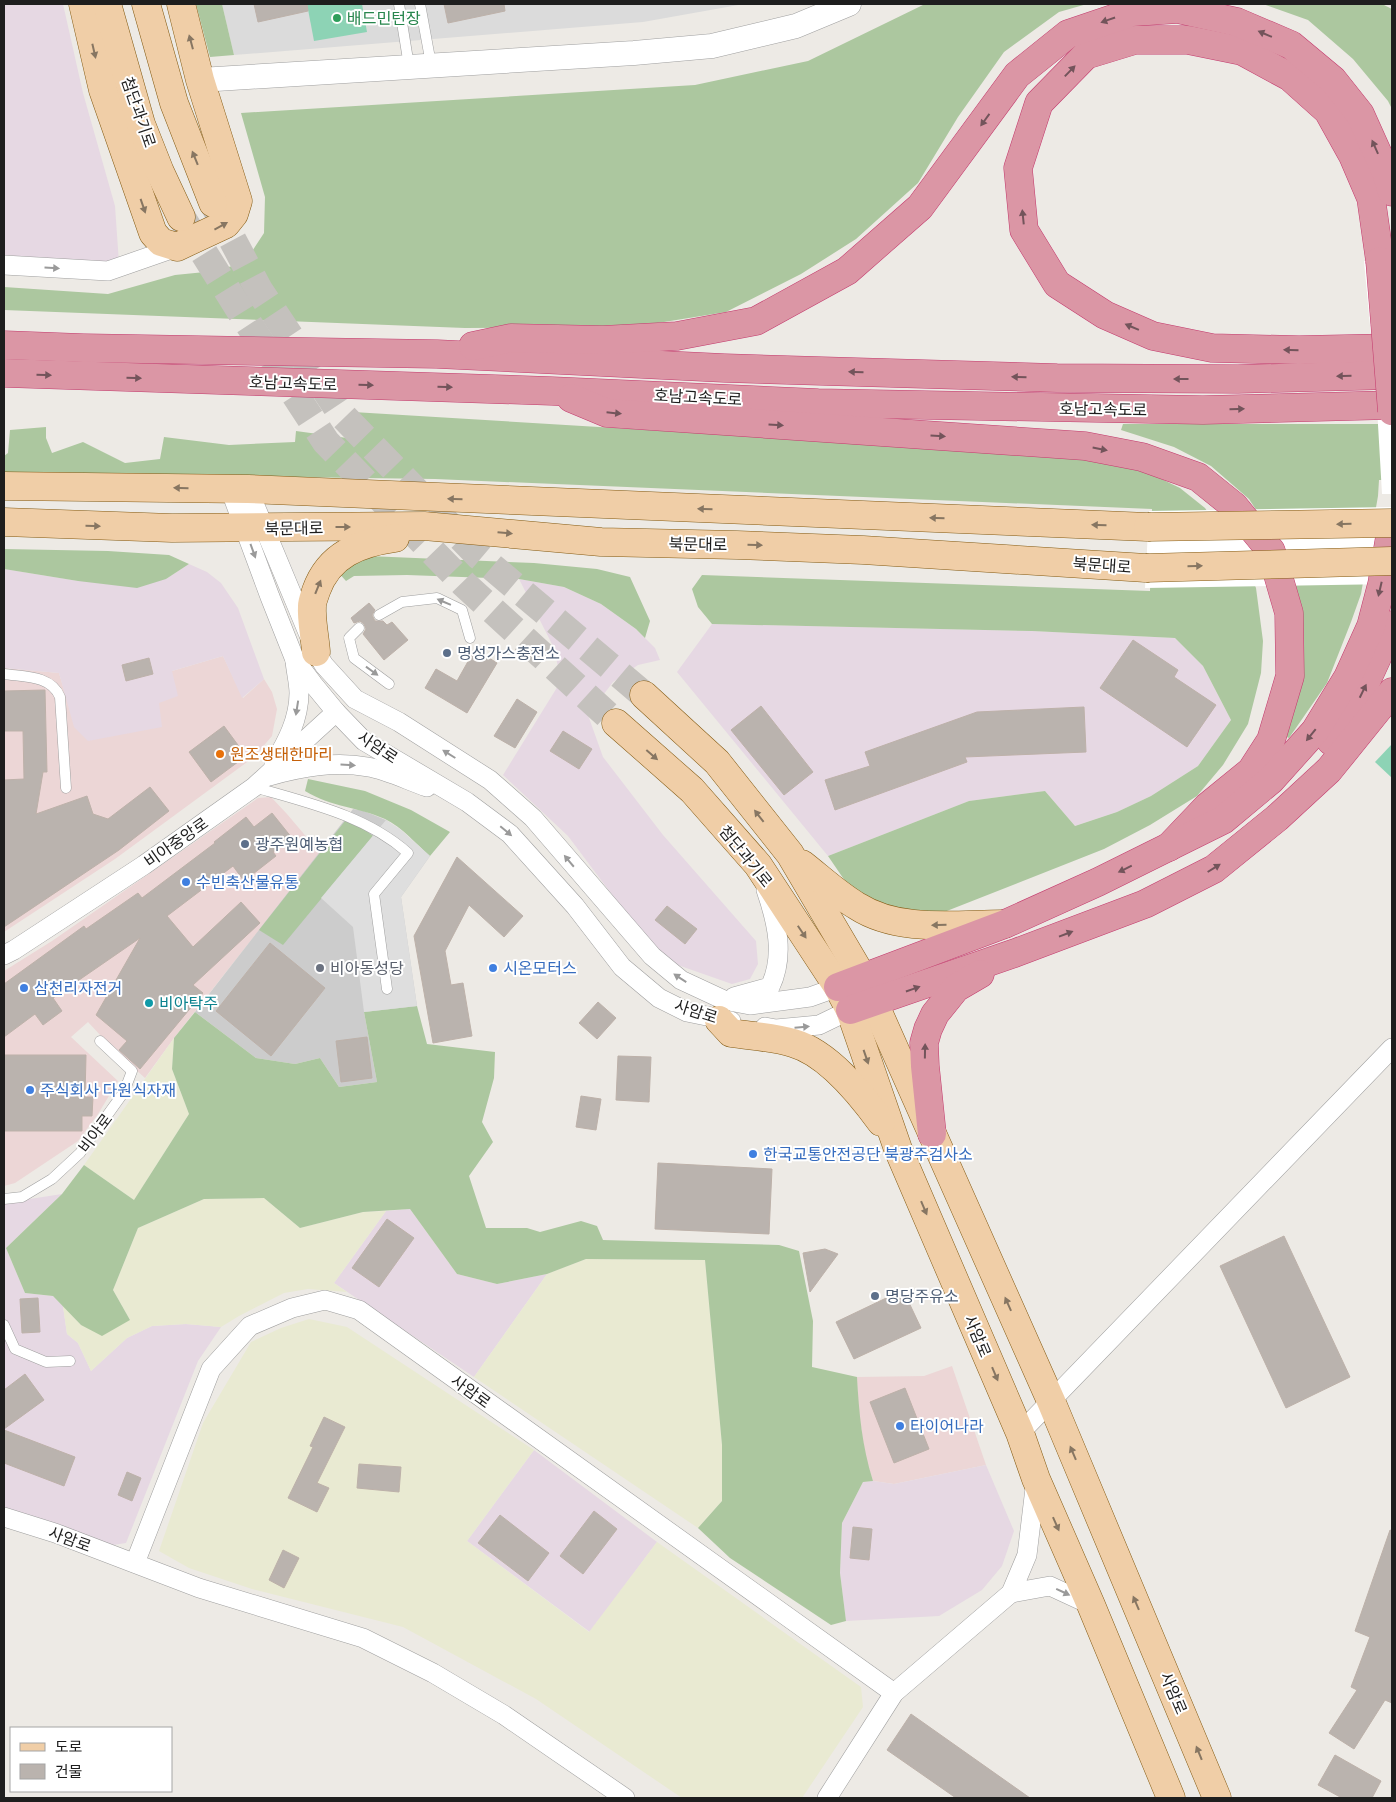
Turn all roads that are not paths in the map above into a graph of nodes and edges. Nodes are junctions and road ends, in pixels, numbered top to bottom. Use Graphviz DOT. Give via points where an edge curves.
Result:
graph roads {
  1 [pos="83,4"];
  2 [pos="107,4"];
  3 [pos="146,4"];
  4 [pos="181,4"];
  5 [pos="399,4"];
  6 [pos="420,4"];
  7 [pos="849,4"];
  8 [pos="420,65"];
  9 [pos="200,80"];
  10 [pos="1392,192"];
  11 [pos="214,203"];
  12 [pos="181,217"];
  13 [pos="177,247"];
  14 [pos="4,265"];
  15 [pos="4,345"];
  16 [pos="1392,348"];
  17 [pos="438,354"];
  18 [pos="4,373"];
  19 [pos="1392,375"];
  20 [pos="552,391"];
  21 [pos="1392,405"];
  22 [pos="1392,411"];
  23 [pos="4,486"];
  24 [pos="239,489"];
  25 [pos="4,522"];
  26 [pos="1392,523"];
  27 [pos="424,526"];
  28 [pos="254,528"];
  29 [pos="1392,561"];
  30 [pos="379,615"];
  31 [pos="1392,625"];
  32 [pos="359,628"];
  33 [pos="470,638"];
  34 [pos="306,656"];
  35 [pos="4,674"];
  36 [pos="389,684"];
  37 [pos="1392,692"];
  38 [pos="644,695"];
  39 [pos="336,712"];
  40 [pos="616,723"];
  41 [pos="260,782"];
  42 [pos="66,788"];
  43 [pos="467,802"];
  44 [pos="1278,818"];
  45 [pos="1169,847"];
  46 [pos="790,854"];
  47 [pos="758,865"];
  48 [pos="1005,924"];
  49 [pos="1015,953"];
  50 [pos="4,955"];
  51 [pos="850,982"];
  52 [pos="387,989"];
  53 [pos="862,1006"];
  54 [pos="722,1010"];
  55 [pos="100,1041"];
  56 [pos="1392,1048"];
  57 [pos="932,1134"];
  58 [pos="898,1149"];
  59 [pos="4,1199"];
  60 [pos="4,1325"];
  61 [pos="70,1361"];
  62 [pos="1051,1401"];
  63 [pos="1020,1433"];
  64 [pos="1036,1479"];
  65 [pos="4,1518"];
  66 [pos="134,1563"];
  67 [pos="1011,1593"];
  68 [pos="1091,1605"];
  69 [pos="894,1693"];
  70 [pos="625,1798"];
  71 [pos="827,1798"];
  72 [pos="1171,1798"];
  73 [pos="1217,1798"];
  1 -- 13 [label="main road, one-way" via="103,90 153,233 161,242"];
  2 -- 12 [label="main road, 첨단과기로" via="141,124"];
  11 -- 3 [label="main road, one-way" via="174,103"];
  9 -- 4 [label="main road, one-way"];
  5 -- 8 [label="lane"];
  6 -- 8 [label="lane"];
  7 -- 8 [label="street" via="796,26 712,46"];
  8 -- 9 [label="street"];
  13 -- 9 [label="main road, one-way" via="226,224 238,202"];
  10 -- 17 [label="highway, one-way" via="1360,114 1333,80 1292,45 1237,22 1178,9 1133,12 1068,34 1017,75 920,207 847,271 756,321 678,336 603,340 511,338"];
  14 -- 13 [label="street, one-way" via="108,271"];
  15 -- 17 [label="highway, 호남고속도로"];
  16 -- 22 [label="highway, one-way, bridge" via="1298,350 1212,348 1152,336 1104,315 1058,284 1024,230 1018,168 1039,103 1086,55 1135,40 1188,40 1242,51 1290,77 1328,111 1371,198 1380,261"];
  19 -- 17 [label="highway, 호남고속도로, one-way" via="1238,379 1057,378 724,368"];
  18 -- 20 [label="highway, 호남고속도로, one-way"];
  20 -- 21 [label="highway, 호남고속도로, one-way" via="818,403 1046,408 1203,410"];
  20 -- 45 [label="highway, one-way" via="607,413 1085,446 1142,457 1198,477 1234,506 1271,551 1289,613 1290,676 1271,740 1251,771 1208,806"];
  24 -- 23 [label="main road, one-way"];
  26 -- 24 [label="main road, one-way, bridge" via="1148,527"];
  24 -- 28 [label="street, 사암로"];
  25 -- 28 [label="main road, 북문대로, one-way"];
  26 -- 45 [label="highway, one-way" via="1371,626 1348,677 1315,731 1271,780 1223,820"];
  28 -- 27 [label="main road, 북문대로, one-way"];
  27 -- 29 [label="main road, 북문대로, one-way, bridge" via="601,542 863,550 1146,568"];
  34 -- 27 [label="main road, one-way" via="312,605 319,582 333,563 350,550 372,541 397,538"];
  28 -- 34 [label="street, 사암로" via="270,597"];
  33 -- 30 [label="lane, one-way" via="462,610 437,598 402,602"];
  44 -- 31 [label="highway, one-way" via="1354,708"];
  32 -- 36 [label="lane, one-way" via="349,638 354,658"];
  34 -- 39 [label="street, 사암로" via="313,684"];
  34 -- 41 [label="street, one-way" via="292,730"];
  54 -- 34 [label="street, 사암로, one-way" via="652,956 532,818 490,780 355,699 324,665"];
  35 -- 42 [label="lane" via="50,682 57,688"];
  37 -- 44 [label="highway" via="1329,770"];
  46 -- 38 [label="main road, one-way" via="717,762"];
  39 -- 41 [label="street, 비아중앙로"];
  39 -- 43 [label="street, 사암로" via="364,741"];
  40 -- 47 [label="main road, 첨단과기로, one-way" via="692,790"];
  41 -- 43 [label="street, one-way" via="311,766 350,765 370,767"];
  41 -- 50 [label="street, 비아중앙로" via="144,865"];
  41 -- 52 [label="lane" via="366,824 385,834 408,853 374,894"];
  43 -- 54 [label="street, 사암로, one-way" via="510,834 575,906 622,967 659,998 687,1012"];
  49 -- 44 [label="highway, one-way" via="1145,904 1214,869"];
  45 -- 48 [label="highway, one-way"];
  48 -- 46 [label="main road, one-way" via="927,925 888,920 857,907"];
  46 -- 51 [label="main road"];
  47 -- 51 [label="main road, 첨단과기로, one-way"];
  47 -- 54 [label="street, 사암로" via="778,936 776,974 770,987"];
  48 -- 51 [label="highway"];
  53 -- 49 [label="highway, one-way"];
  57 -- 49 [label="highway, one-way" via="924,1044 928,1029 935,1014 956,988"];
  51 -- 53 [label="main road, 첨단과기로"];
  51 -- 54 [label="street, 사암로" via="810,996"];
  54 -- 53 [label="street, 사암로, one-way" via="776,1029 820,1025"];
  53 -- 57 [label="main road, 사암로"];
  53 -- 58 [label="main road, 사암로, one-way"];
  54 -- 58 [label="main road" via="731,1033 792,1042 824,1060 868,1104"];
  55 -- 59 [label="lane, 비아로" via="132,1071 124,1092 80,1153 52,1178 22,1197"];
  56 -- 62 [label="street"];
  62 -- 57 [label="main road, 사암로, one-way"];
  58 -- 63 [label="main road, 사암로, one-way"];
  60 -- 61 [label="lane" via="14,1349 46,1362"];
  62 -- 63 [label="street"];
  73 -- 62 [label="main road, 사암로, one-way"];
  63 -- 64 [label="main road, 사암로"];
  64 -- 67 [label="street, 사암로" via="1027,1555"];
  64 -- 68 [label="main road, 사암로, one-way"];
  65 -- 66 [label="street, 사암로" via="55,1533"];
  66 -- 69 [label="street, 사암로" via="211,1369 250,1326 292,1308 325,1300 359,1310"];
  66 -- 70 [label="street, 사암로" via="199,1588 363,1638 433,1673 504,1715"];
  67 -- 68 [label="street, one-way" via="1050,1586"];
  67 -- 69 [label="street, 사암로"];
  68 -- 72 [label="main road, 사암로"];
  69 -- 71 [label="street, 사암로"];
}
